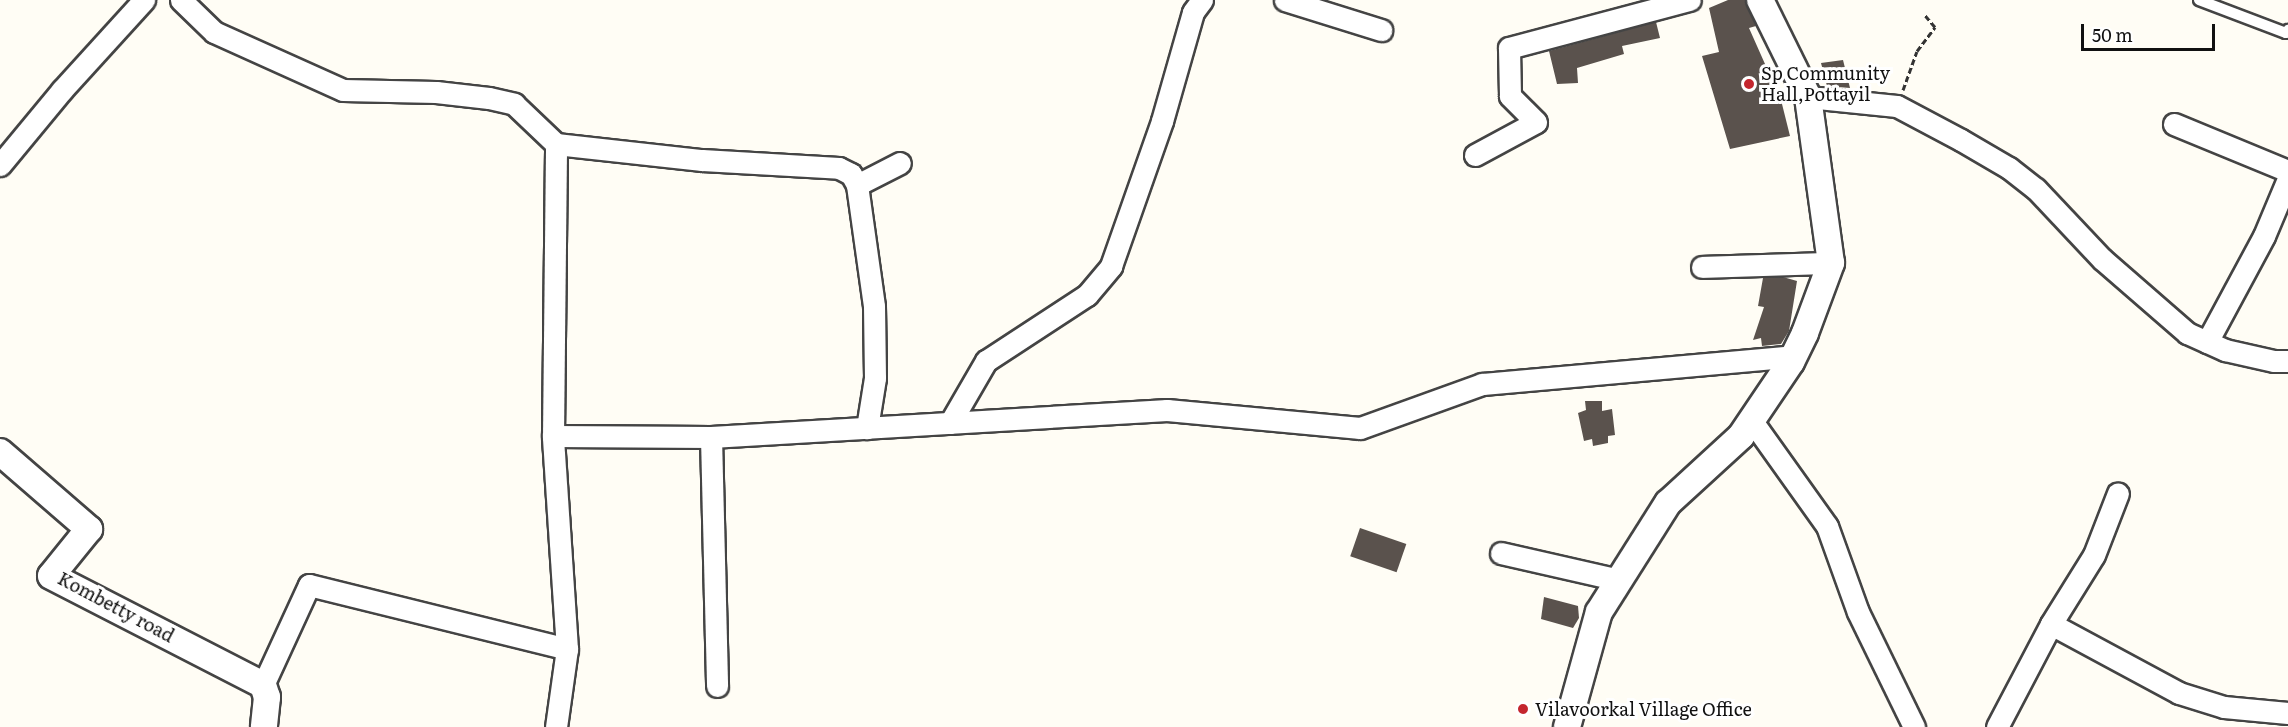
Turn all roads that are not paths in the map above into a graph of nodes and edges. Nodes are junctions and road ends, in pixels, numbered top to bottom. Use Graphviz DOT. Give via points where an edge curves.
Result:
graph roads {
  1 [pos="144,0"];
  2 [pos="181,0"];
  3 [pos="1202,0"];
  4 [pos="1285,0"];
  5 [pos="1690,0"];
  6 [pos="1760,0"];
  7 [pos="2199,0"];
  8 [pos="1381,30"];
  9 [pos="2288,30"];
  10 [pos="1808,97"];
  11 [pos="2174,124"];
  12 [pos="556,144"];
  13 [pos="1474,155"];
  14 [pos="900,163"];
  15 [pos="0,165"];
  16 [pos="2288,171"];
  17 [pos="2288,179"];
  18 [pos="857,185"];
  19 [pos="1831,263"];
  20 [pos="1702,267"];
  21 [pos="2207,342"];
  22 [pos="1794,356"];
  23 [pos="2288,361"];
  24 [pos="1752,421"];
  25 [pos="950,423"];
  26 [pos="867,428"];
  27 [pos="553,436"];
  28 [pos="711,437"];
  29 [pos="0,452"];
  30 [pos="2118,493"];
  31 [pos="1501,553"];
  32 [pos="1619,580"];
  33 [pos="2051,624"];
  34 [pos="567,649"];
  35 [pos="263,685"];
  36 [pos="717,686"];
  37 [pos="2288,713"];
  38 [pos="264,727"];
  39 [pos="556,727"];
  40 [pos="1567,727"];
  41 [pos="1914,727"];
  42 [pos="1997,727"];
  1 -- 15 [label="street"];
  2 -- 12 [label="street" via="214,32 343,90 436,92 514,104"];
  3 -- 25 [label="street" via="1193,12 1162,121 1110,266 1087,295 986,361"];
  4 -- 8 [label="street"];
  5 -- 13 [label="street" via="1509,48 1510,96 1536,122"];
  6 -- 10 [label="street"];
  7 -- 9 [label="lane" via="2286,33"];
  10 -- 19 [label="street"];
  10 -- 21 [label="street" via="1897,106 2010,168 2135,289 2187,333"];
  11 -- 16 [label="street"];
  12 -- 18 [label="street" via="702,160 839,168 851,174"];
  12 -- 27 [label="street"];
  14 -- 18 [label="street"];
  17 -- 21 [label="street" via="2264,236"];
  18 -- 26 [label="street" via="874,306 875,378"];
  19 -- 20 [label="street"];
  19 -- 22 [label="street"];
  21 -- 23 [label="street" via="2225,350"];
  22 -- 24 [label="street"];
  22 -- 25 [label="street" via="1482,384 1360,428 1167,410"];
  24 -- 32 [label="street" via="1741,436 1668,503"];
  24 -- 41 [label="street" via="1827,526 1858,612"];
  25 -- 26 [label="street"];
  26 -- 28 [label="street"];
  27 -- 28 [label="street"];
  27 -- 34 [label="street"];
  28 -- 36 [label="street"];
  29 -- 35 [label="street, Kombetty road" via="88,529 51,576"];
  30 -- 33 [label="street" via="2094,555"];
  31 -- 32 [label="street"];
  32 -- 40 [label="street" via="1599,612"];
  33 -- 37 [label="street" via="2179,693 2224,707"];
  33 -- 42 [label="street"];
  34 -- 35 [label="street" via="309,585"];
  34 -- 39 [label="street"];
  35 -- 38 [label="street" via="267,698"];
}
